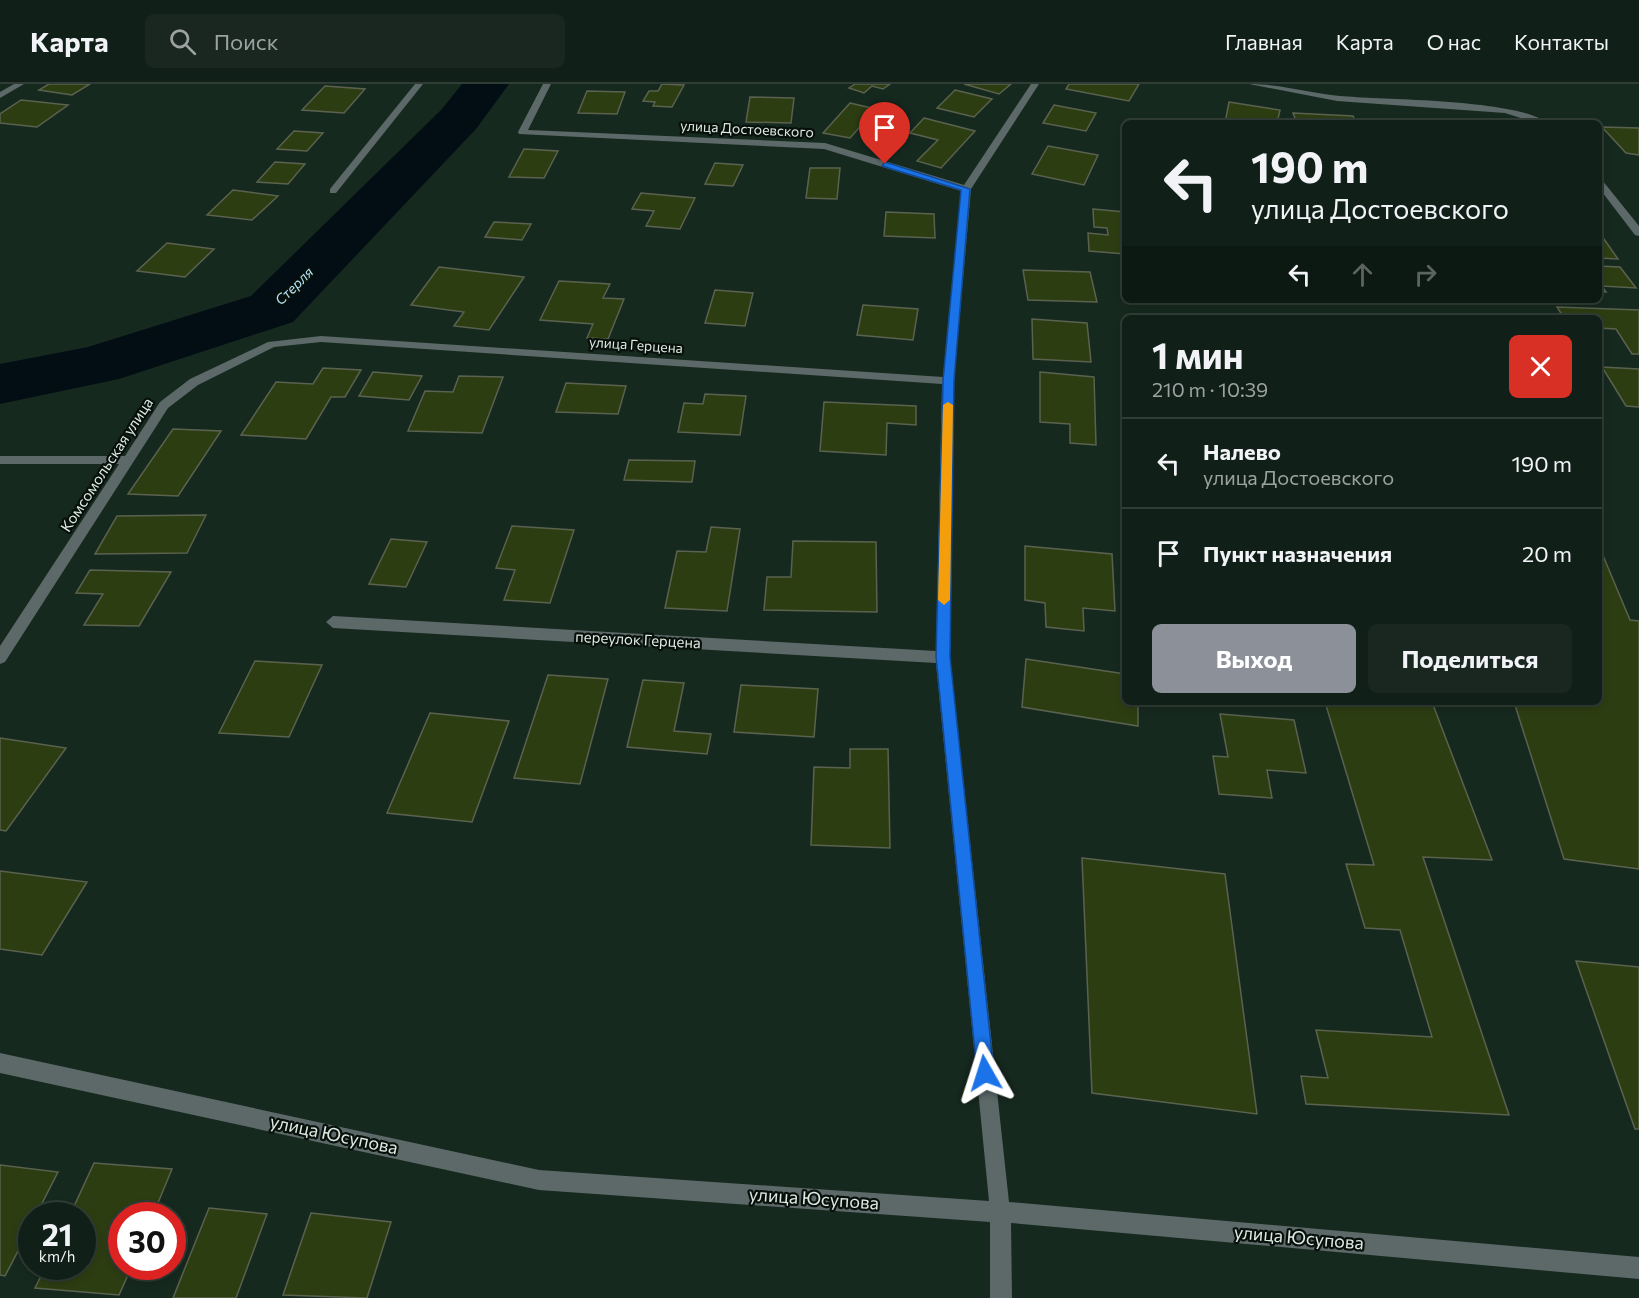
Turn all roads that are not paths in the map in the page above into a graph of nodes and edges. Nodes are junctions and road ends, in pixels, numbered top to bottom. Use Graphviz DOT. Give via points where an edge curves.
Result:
graph roads {
  1 [pos="20,84"];
  2 [pos="419,84"];
  3 [pos="547,84"];
  4 [pos="1035,84"];
  5 [pos="1253,84"];
  6 [pos="0,95"];
  7 [pos="1535,120"];
  8 [pos="1602,186"];
  9 [pos="966,189"];
  10 [pos="333,191"];
  11 [pos="1638,231"];
  12 [pos="321,339"];
  13 [pos="948,381"];
  14 [pos="0,460"];
  15 [pos="129,460"];
  16 [pos="333,622"];
  17 [pos="943,657"];
  18 [pos="0,658"];
  19 [pos="0,1063"];
  20 [pos="1000,1212"];
  21 [pos="1639,1268"];
  22 [pos="1001,1298"];
  1 -- 6 [label="street"];
  2 -- 10 [label="street"];
  3 -- 9 [label="street, улица Достоевского" via="522,132 825,146"];
  4 -- 9 [label="street"];
  5 -- 7 [label="street" via="1337,98 1506,110"];
  8 -- 11 [label="street"];
  9 -- 13 [label="street"];
  12 -- 13 [label="street, улица Герцена"];
  12 -- 15 [label="street, Комсомольская улица" via="272,344 194,382 164,405"];
  13 -- 17 [label="street"];
  14 -- 15 [label="street"];
  15 -- 18 [label="street, Комсомольская улица"];
  16 -- 17 [label="street, переулок Герцена"];
  17 -- 20 [label="street"];
  19 -- 20 [label="street, улица Юсупова" via="539,1180"];
  20 -- 21 [label="street, улица Юсупова"];
  20 -- 22 [label="street"];
}
